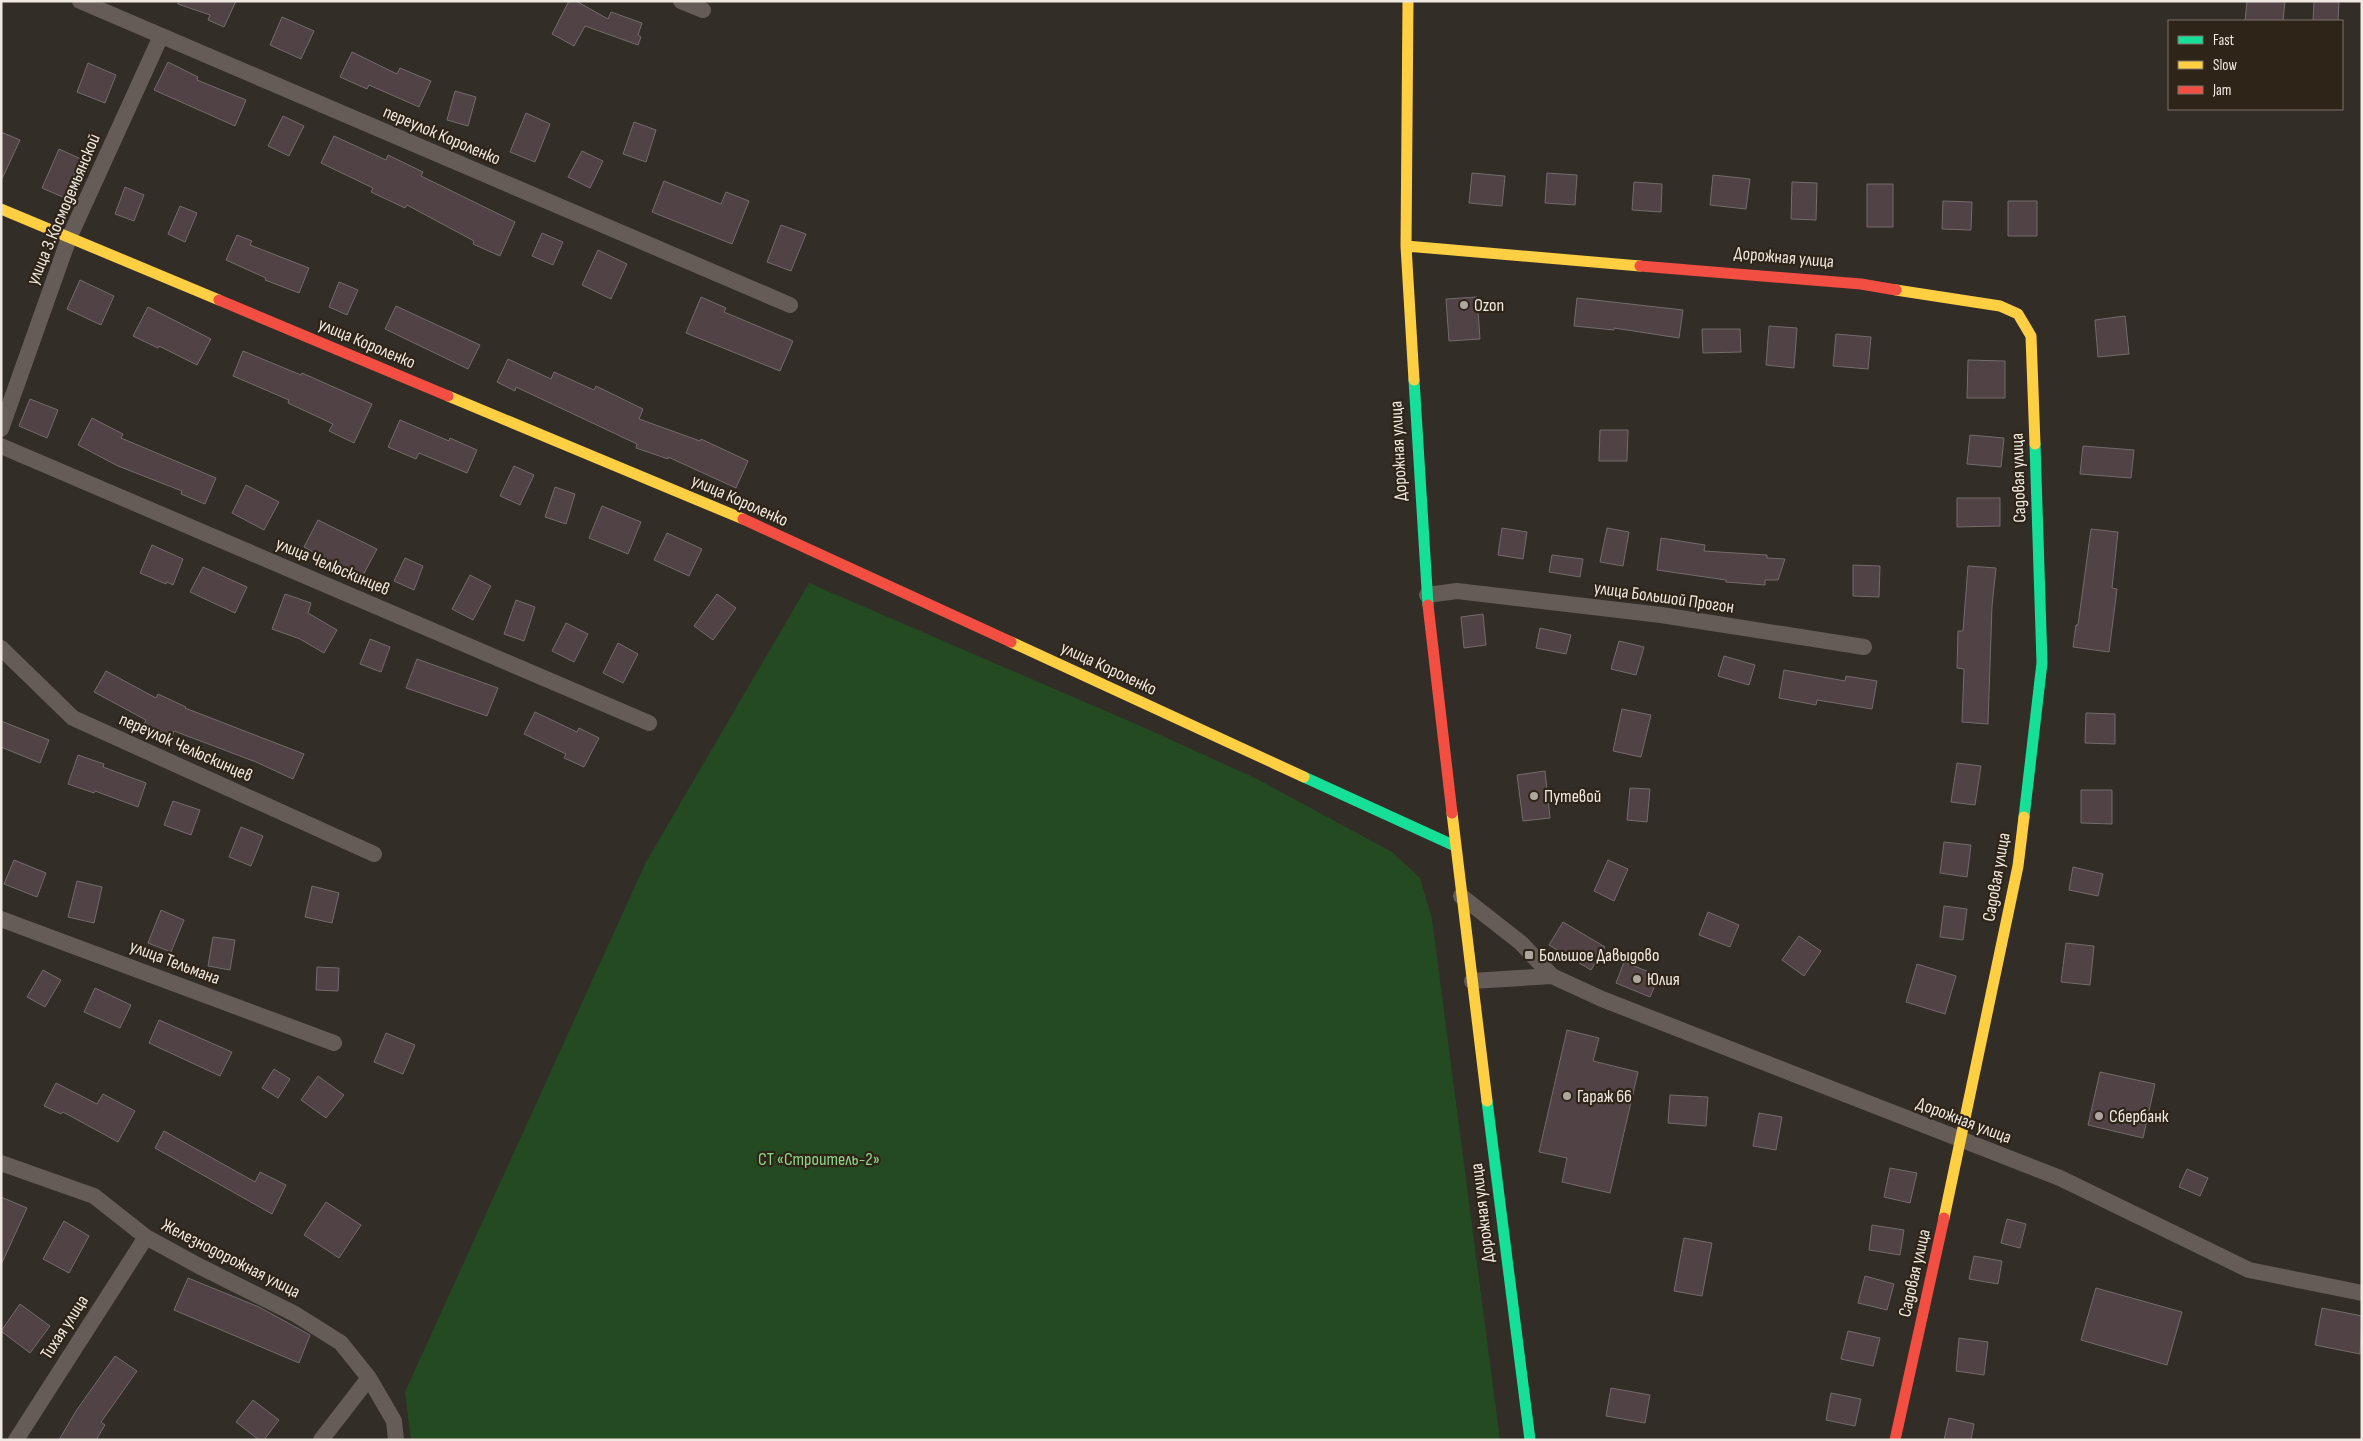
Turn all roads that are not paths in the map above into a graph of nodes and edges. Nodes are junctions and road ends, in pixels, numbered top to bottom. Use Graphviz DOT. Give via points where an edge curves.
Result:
graph roads {
  1 [pos="80,1"];
  2 [pos="681,1"];
  3 [pos="1408,1"];
  4 [pos="703,10"];
  5 [pos="161,36"];
  6 [pos="1,209"];
  7 [pos="69,238"];
  8 [pos="1406,246"];
  9 [pos="790,305"];
  10 [pos="2018,314"];
  11 [pos="1,429"];
  12 [pos="1,446"];
  13 [pos="1426,594"];
  14 [pos="1864,646"];
  15 [pos="1,648"];
  16 [pos="649,722"];
  17 [pos="1455,846"];
  18 [pos="374,854"];
  19 [pos="1461,896"];
  20 [pos="1,919"];
  21 [pos="1552,976"];
  22 [pos="1472,981"];
  23 [pos="334,1043"];
  24 [pos="1961,1141"];
  25 [pos="1,1164"];
  26 [pos="146,1237"];
  27 [pos="2362,1293"];
  28 [pos="369,1378"];
  29 [pos="16,1440"];
  30 [pos="321,1440"];
  31 [pos="396,1440"];
  32 [pos="1530,1440"];
  33 [pos="1895,1440"];
  1 -- 5 [label="street, переулок Короленко"];
  2 -- 4 [label="street"];
  3 -- 8 [label="street, Дорожная улица"];
  5 -- 7 [label="street, улица З.Космодемьянской"];
  5 -- 9 [label="street, переулок Короленко"];
  6 -- 7 [label="street, улица Короленко"];
  7 -- 11 [label="street, улица З.Космодемьянской"];
  7 -- 17 [label="street, улица Короленко" via="743,519"];
  8 -- 10 [label="street, Дорожная улица" via="1861,284 2000,306"];
  8 -- 13 [label="street, Дорожная улица"];
  10 -- 24 [label="street, Садовая улица" via="2031,336 2042,663 2018,866"];
  12 -- 16 [label="street, улица Челюскинцев"];
  13 -- 14 [label="street, улица Большой Прогон" via="1457,591 1661,615"];
  13 -- 17 [label="street, Дорожная улица"];
  15 -- 18 [label="street, переулок Челюскинцев" via="73,718"];
  17 -- 19 [label="street, Дорожная улица"];
  19 -- 21 [label="street, Дорожная улица" via="1521,943"];
  19 -- 22 [label="street, Дорожная улица"];
  20 -- 23 [label="street, улица Тельмана"];
  21 -- 22 [label="street, Дорожная улица"];
  21 -- 24 [label="street, Дорожная улица" via="1602,999"];
  22 -- 32 [label="street, Дорожная улица"];
  24 -- 27 [label="street, Дорожная улица" via="2060,1178 2249,1270"];
  24 -- 33 [label="street, Садовая улица"];
  25 -- 26 [label="street, Железнодорожная улица" via="94,1196"];
  26 -- 28 [label="street, Железнодорожная улица" via="318,1328 341,1343"];
  26 -- 29 [label="street, Тихая улица"];
  28 -- 30 [label="street"];
  28 -- 31 [label="street, Железнодорожная улица" via="394,1421"];
}
